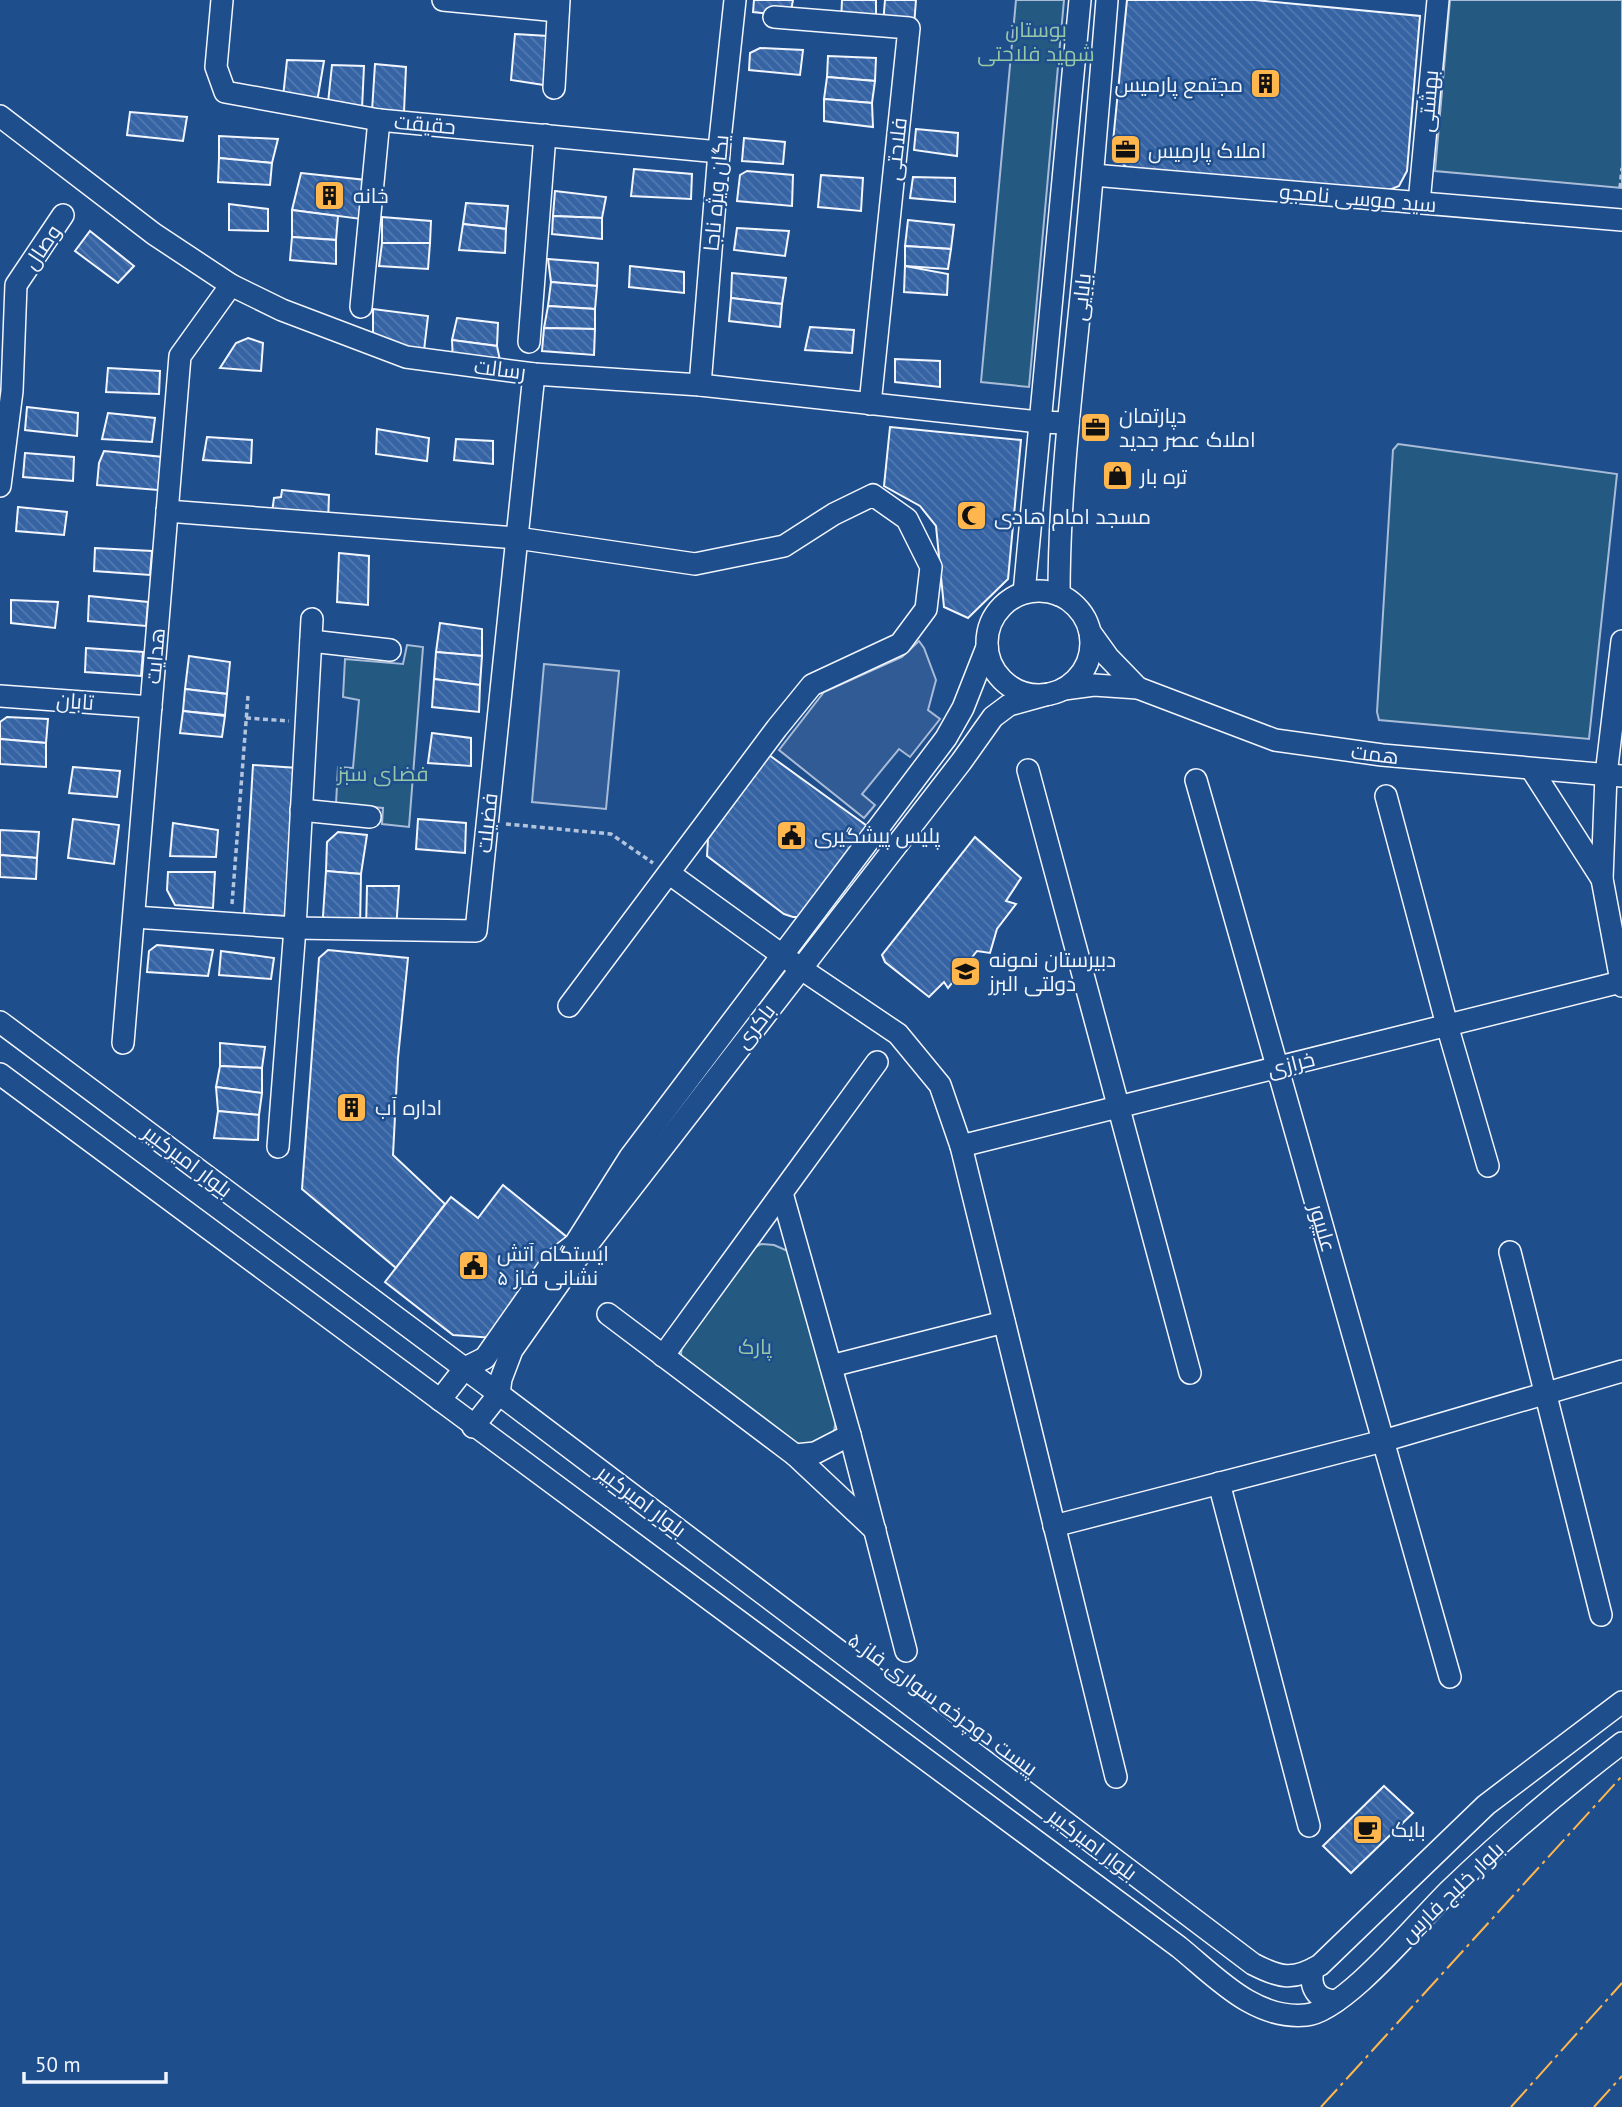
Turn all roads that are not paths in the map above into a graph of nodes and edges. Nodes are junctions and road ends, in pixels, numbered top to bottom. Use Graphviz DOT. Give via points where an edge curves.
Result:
graph roads {
  1 [pos="222,0"];
  2 [pos="443,0"];
  3 [pos="735,0"];
  4 [pos="1080,0"];
  5 [pos="1107,0"];
  6 [pos="1437,0"];
  7 [pos="559,5"];
  8 [pos="774,17"];
  9 [pos="554,88"];
  10 [pos="0,116"];
  11 [pos="379,120"];
  12 [pos="545,135"];
  13 [pos="719,152"];
  14 [pos="1093,175"];
  15 [pos="1419,203"];
  16 [pos="63,215"];
  17 [pos="1622,220"];
  18 [pos="16,285"];
  19 [pos="231,285"];
  20 [pos="0,307"];
  21 [pos="361,307"];
  22 [pos="529,342"];
  23 [pos="534,374"];
  24 [pos="6,384"];
  25 [pos="700,385"];
  26 [pos="870,404"];
  27 [pos="1039,422"];
  28 [pos="1068,423"];
  29 [pos="0,486"];
  30 [pos="167,511"];
  31 [pos="517,538"];
  32 [pos="1024,593"];
  33 [pos="1059,595"];
  34 [pos="312,619"];
  35 [pos="1090,632"];
  36 [pos="311,641"];
  37 [pos="1622,641"];
  38 [pos="987,647"];
  39 [pos="390,650"];
  40 [pos="1138,688"];
  41 [pos="1056,692"];
  42 [pos="0,696"];
  43 [pos="151,707"];
  44 [pos="1028,770"];
  45 [pos="1532,770"];
  46 [pos="1614,775"];
  47 [pos="1196,780"];
  48 [pos="1386,796"];
  49 [pos="301,810"];
  50 [pos="370,817"];
  51 [pos="670,874"];
  52 [pos="1602,879"];
  53 [pos="134,917"];
  54 [pos="295,928"];
  55 [pos="792,961"];
  56 [pos="1621,984"];
  57 [pos="569,1006"];
  58 [pos="0,1023"];
  59 [pos="1447,1025"];
  60 [pos="123,1043"];
  61 [pos="877,1062"];
  62 [pos="1278,1067"];
  63 [pos="0,1074"];
  64 [pos="1119,1107"];
  65 [pos="961,1146"];
  66 [pos="278,1147"];
  67 [pos="1488,1166"];
  68 [pos="782,1193"];
  69 [pos="1510,1252"];
  70 [pos="608,1314"];
  71 [pos="1004,1322"];
  72 [pos="663,1356"];
  73 [pos="831,1366"];
  74 [pos="465,1368"];
  75 [pos="1622,1371"];
  76 [pos="1190,1373"];
  77 [pos="1545,1393"];
  78 [pos="499,1394"];
  79 [pos="440,1400"];
  80 [pos="473,1427"];
  81 [pos="850,1435"];
  82 [pos="1383,1441"];
  83 [pos="795,1455"];
  84 [pos="1219,1483"];
  85 [pos="1054,1526"];
  86 [pos="875,1530"];
  87 [pos="1601,1615"];
  88 [pos="906,1651"];
  89 [pos="1450,1677"];
  90 [pos="1622,1702"];
  91 [pos="1622,1743"];
  92 [pos="1116,1777"];
  93 [pos="1309,1826"];
  94 [pos="1253,1964"];
  95 [pos="1313,1969"];
  96 [pos="1284,1976"];
  97 [pos="1237,1993"];
  98 [pos="1336,2001"];
  99 [pos="1273,2014"];
  1 -- 11 [label="street, حقیقت" via="216,67 225,92"];
  2 -- 7 [label="street"];
  3 -- 13 [label="street, یگان ویژه ناجا"];
  4 -- 27 [label="street, بابایی"];
  5 -- 14 [label="street, بابایی"];
  6 -- 15 [label="street, بهشتی"];
  7 -- 9 [label="street"];
  8 -- 26 [label="street, فلاحتی" via="909,28"];
  10 -- 19 [label="street, رسالت" via="155,234"];
  11 -- 12 [label="street, حقیقت"];
  11 -- 21 [label="street"];
  12 -- 13 [label="street, حقیقت"];
  12 -- 22 [label="street"];
  13 -- 25 [label="street, یگان ویژه ناجا"];
  14 -- 15 [label="street, سید موسی نامجو"];
  14 -- 28 [label="street, بابایی"];
  15 -- 17 [label="street, سید موسی نامجو"];
  16 -- 18 [label="street, وصال"];
  18 -- 20 [label="street"];
  18 -- 24 [label="street, وصال"];
  19 -- 23 [label="street, رسالت" via="282,310 406,357"];
  19 -- 30 [label="street, هدایت" via="180,356"];
  23 -- 25 [label="street, رسالت"];
  23 -- 31 [label="street, فضیلت"];
  24 -- 29 [label="street, وصال"];
  25 -- 26 [label="street, رسالت"];
  26 -- 27 [label="street, رسالت"];
  27 -- 28 [label="street, رسالت"];
  27 -- 32 [label="street, بابایی"];
  28 -- 33 [label="street, بابایی"];
  30 -- 31 [label="street"];
  30 -- 43 [label="street, هدایت"];
  31 -- 51 [label="street" via="695,564 784,546 873,495 907,519 930,567 926,609 901,644 813,685"];
  31 -- 54 [label="street, فضیلت" via="476,931"];
  32 -- 33 [label="street"];
  32 -- 38 [label="street" via="1008,600 996,613 988,629"];
  33 -- 35 [label="street" via="1073,604"];
  34 -- 36 [label="street"];
  35 -- 40 [label="street"];
  35 -- 41 [label="street" via="1086,664 1077,678"];
  36 -- 39 [label="street"];
  36 -- 49 [label="street"];
  37 -- 46 [label="street, خرازی"];
  38 -- 41 [label="street" via="991,664 1014,689 1031,695"];
  38 -- 55 [label="street, باکری" via="946,738"];
  40 -- 41 [label="street" via="1094,685"];
  40 -- 45 [label="street, همت" via="1275,740"];
  41 -- 55 [label="street, باکری" via="1009,705 993,717 961,762"];
  42 -- 43 [label="street, تابان"];
  43 -- 53 [label="street, هدایت"];
  44 -- 64 [label="street"];
  45 -- 46 [label="street, همت"];
  45 -- 52 [label="street"];
  46 -- 52 [label="street, خرازی"];
  47 -- 62 [label="street, علیپور"];
  48 -- 59 [label="street"];
  49 -- 50 [label="street"];
  49 -- 54 [label="street"];
  51 -- 55 [label="street"];
  51 -- 57 [label="street"];
  52 -- 56 [label="street, خرازی"];
  53 -- 54 [label="street, فضیلت"];
  53 -- 60 [label="street, هدایت"];
  54 -- 66 [label="street"];
  55 -- 65 [label="street" via="898,1034 940,1085"];
  55 -- 74 [label="street, باکری" via="630,1157 575,1244 553,1261 485,1358"];
  55 -- 78 [label="street, باکری" via="512,1350"];
  56 -- 59 [label="street, خرازی"];
  58 -- 74 [label="street, بلوار امیرکبیر"];
  59 -- 62 [label="street, خرازی"];
  59 -- 67 [label="street"];
  61 -- 68 [label="street"];
  62 -- 64 [label="street, خرازی"];
  62 -- 82 [label="street, علیپور"];
  63 -- 79 [label="street, بلوار امیرکبیر"];
  64 -- 65 [label="street, خرازی"];
  64 -- 76 [label="street"];
  65 -- 71 [label="street"];
  68 -- 72 [label="street"];
  68 -- 73 [label="street"];
  69 -- 77 [label="street"];
  70 -- 72 [label="street"];
  71 -- 73 [label="street"];
  71 -- 85 [label="street"];
  72 -- 83 [label="street"];
  73 -- 81 [label="street"];
  74 -- 78 [label="street, بلوار امیرکبیر"];
  74 -- 79 [label="street, باکری"];
  75 -- 77 [label="street"];
  77 -- 82 [label="street"];
  77 -- 87 [label="street"];
  78 -- 80 [label="street"];
  78 -- 94 [label="street, بلوار امیرکبیر"];
  79 -- 80 [label="street, بلوار امیرکبیر"];
  80 -- 97 [label="street, بلوار امیرکبیر"];
  81 -- 83 [label="street" via="815,1453"];
  81 -- 86 [label="street"];
  82 -- 84 [label="street"];
  82 -- 89 [label="street, علیپور"];
  83 -- 86 [label="street"];
  84 -- 85 [label="street"];
  84 -- 93 [label="street"];
  85 -- 92 [label="street"];
  86 -- 88 [label="street"];
  90 -- 95 [label="street, بلوار خلیج فارس" via="1486,1805"];
  91 -- 98 [label="street, بلوار خلیج فارس" via="1573,1780 1452,1888"];
  94 -- 96 [label="street, بلوار امیرکبیر"];
  94 -- 97 [label="street" via="1256,1972 1251,1987"];
  95 -- 96 [label="street, بلوار خلیج فارس"];
  95 -- 98 [label="street" via="1311,1979 1318,1996"];
  97 -- 99 [label="street, بلوار امیرکبیر"];
  98 -- 99 [label="street, بلوار خلیج فارس" via="1310,2015"];
}
